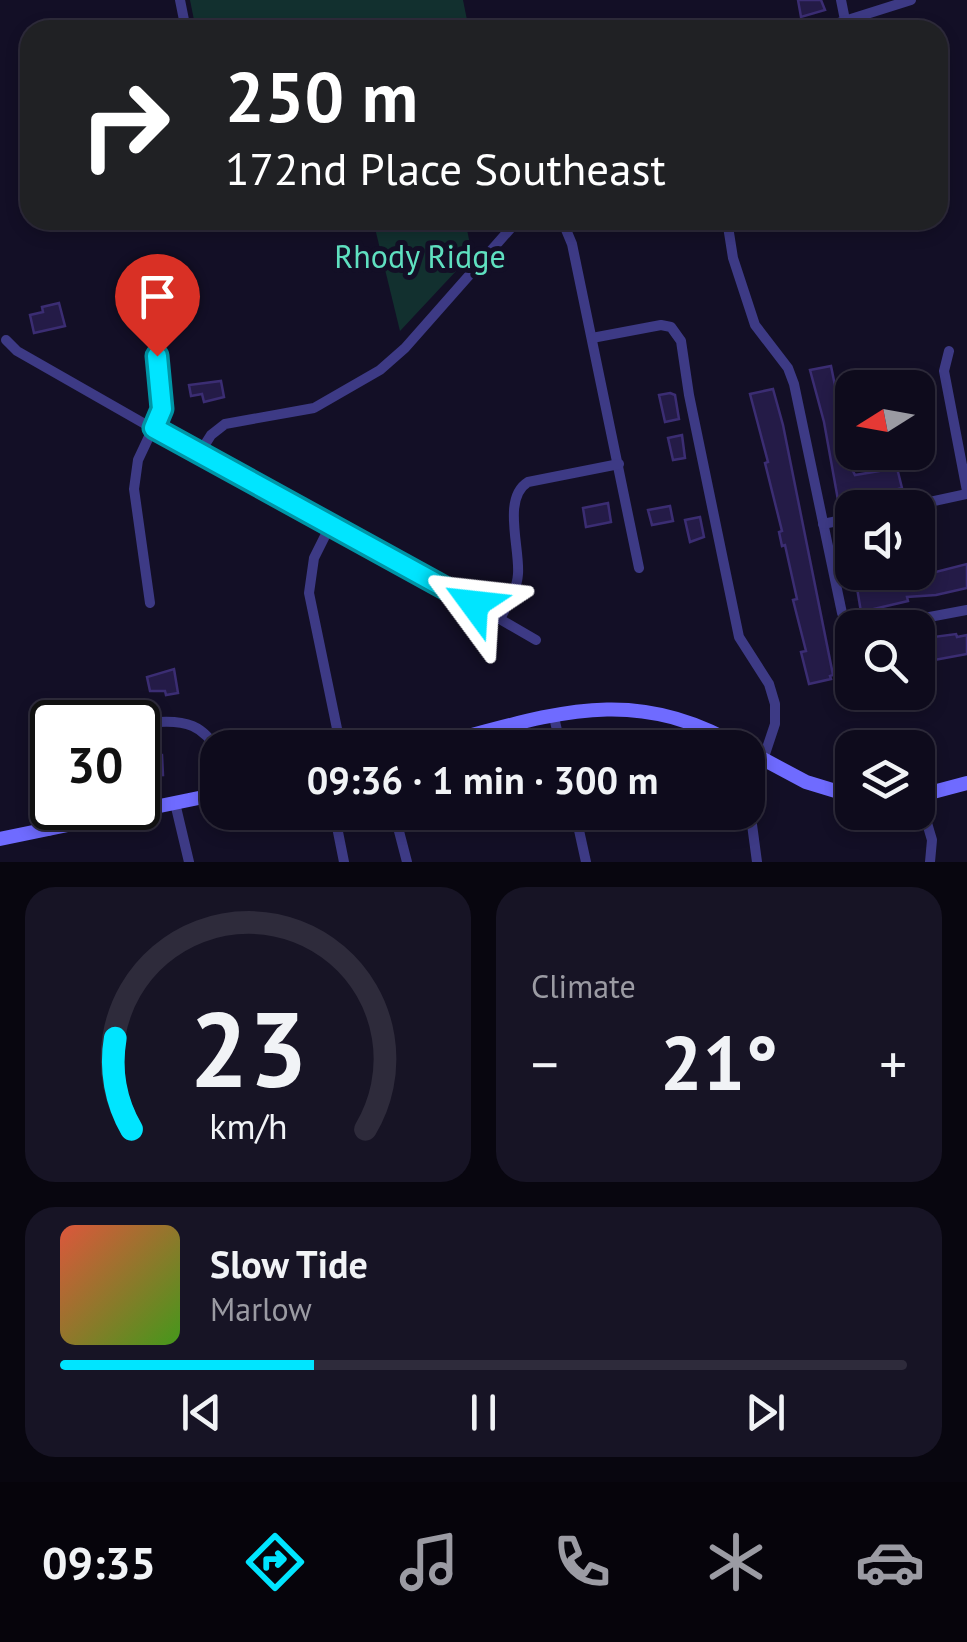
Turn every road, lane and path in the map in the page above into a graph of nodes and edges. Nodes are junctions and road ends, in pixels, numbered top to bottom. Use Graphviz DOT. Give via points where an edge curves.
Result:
graph roads {
  1 [pos="841,0"];
  2 [pos="912,0"];
  3 [pos="844,20"];
  4 [pos="509,230"];
  5 [pos="566,230"];
  6 [pos="728,230"];
  7 [pos="172,301"];
  8 [pos="592,338"];
  9 [pos="6,340"];
  10 [pos="949,351"];
  11 [pos="154,428"];
  12 [pos="199,454"];
  13 [pos="618,464"];
  14 [pos="967,492"];
  15 [pos="935,500"];
  16 [pos="835,522"];
  17 [pos="823,524"];
  18 [pos="330,526"];
  19 [pos="639,568"];
  20 [pos="150,603"];
  21 [pos="844,610"];
  22 [pos="967,610"];
  23 [pos="935,616"];
  24 [pos="500,619"];
  25 [pos="536,640"];
  26 [pos="554,716"];
  27 [pos="160,722"];
  28 [pos="202,730"];
  29 [pos="337,730"];
  30 [pos="496,730"];
  31 [pos="557,730"];
  32 [pos="712,730"];
  33 [pos="765,757"];
  34 [pos="765,761"];
  35 [pos="967,783"];
  36 [pos="835,791"];
  37 [pos="935,791"];
  38 [pos="200,798"];
  39 [pos="175,803"];
  40 [pos="338,830"];
  41 [pos="399,830"];
  42 [pos="579,830"];
  43 [pos="752,830"];
  44 [pos="929,830"];
  45 [pos="50,831"];
  46 [pos="0,839"];
  47 [pos="190,862"];
  48 [pos="344,862"];
  49 [pos="407,862"];
  50 [pos="586,862"];
  51 [pos="757,862"];
  52 [pos="930,862"];
  1 -- 3 [label="street"];
  2 -- 3 [label="street"];
  4 -- 12 [label="street" via="380,370 314,408 225,424"];
  5 -- 8 [label="street"];
  6 -- 17 [label="street" via="755,324 794,384"];
  7 -- 11 [label="street" via="162,321 156,368 162,409"];
  8 -- 13 [label="street"];
  8 -- 33 [label="street" via="655,326 671,327 681,341 739,637 775,704"];
  9 -- 11 [label="street"];
  10 -- 14 [label="street" via="944,370"];
  11 -- 12 [label="street"];
  11 -- 20 [label="street" via="138,460 134,489"];
  12 -- 18 [label="street"];
  13 -- 19 [label="street"];
  13 -- 24 [label="street" via="528,482 516,493 518,573"];
  14 -- 15 [label="street"];
  16 -- 17 [label="street"];
  17 -- 21 [label="street"];
  18 -- 24 [label="street"];
  18 -- 29 [label="street" via="314,558 309,593"];
  22 -- 23 [label="street"];
  24 -- 25 [label="street"];
  26 -- 30 [label="street"];
  26 -- 31 [label="street"];
  26 -- 32 [label="street" via="597,708 648,710"];
  27 -- 28 [label="street"];
  34 -- 36 [label="street"];
  35 -- 37 [label="street"];
  38 -- 39 [label="street"];
  39 -- 45 [label="street"];
  39 -- 47 [label="street"];
  40 -- 48 [label="street"];
  41 -- 49 [label="street"];
  42 -- 50 [label="street"];
  43 -- 51 [label="street"];
  44 -- 52 [label="street"];
  45 -- 46 [label="street"];
}
